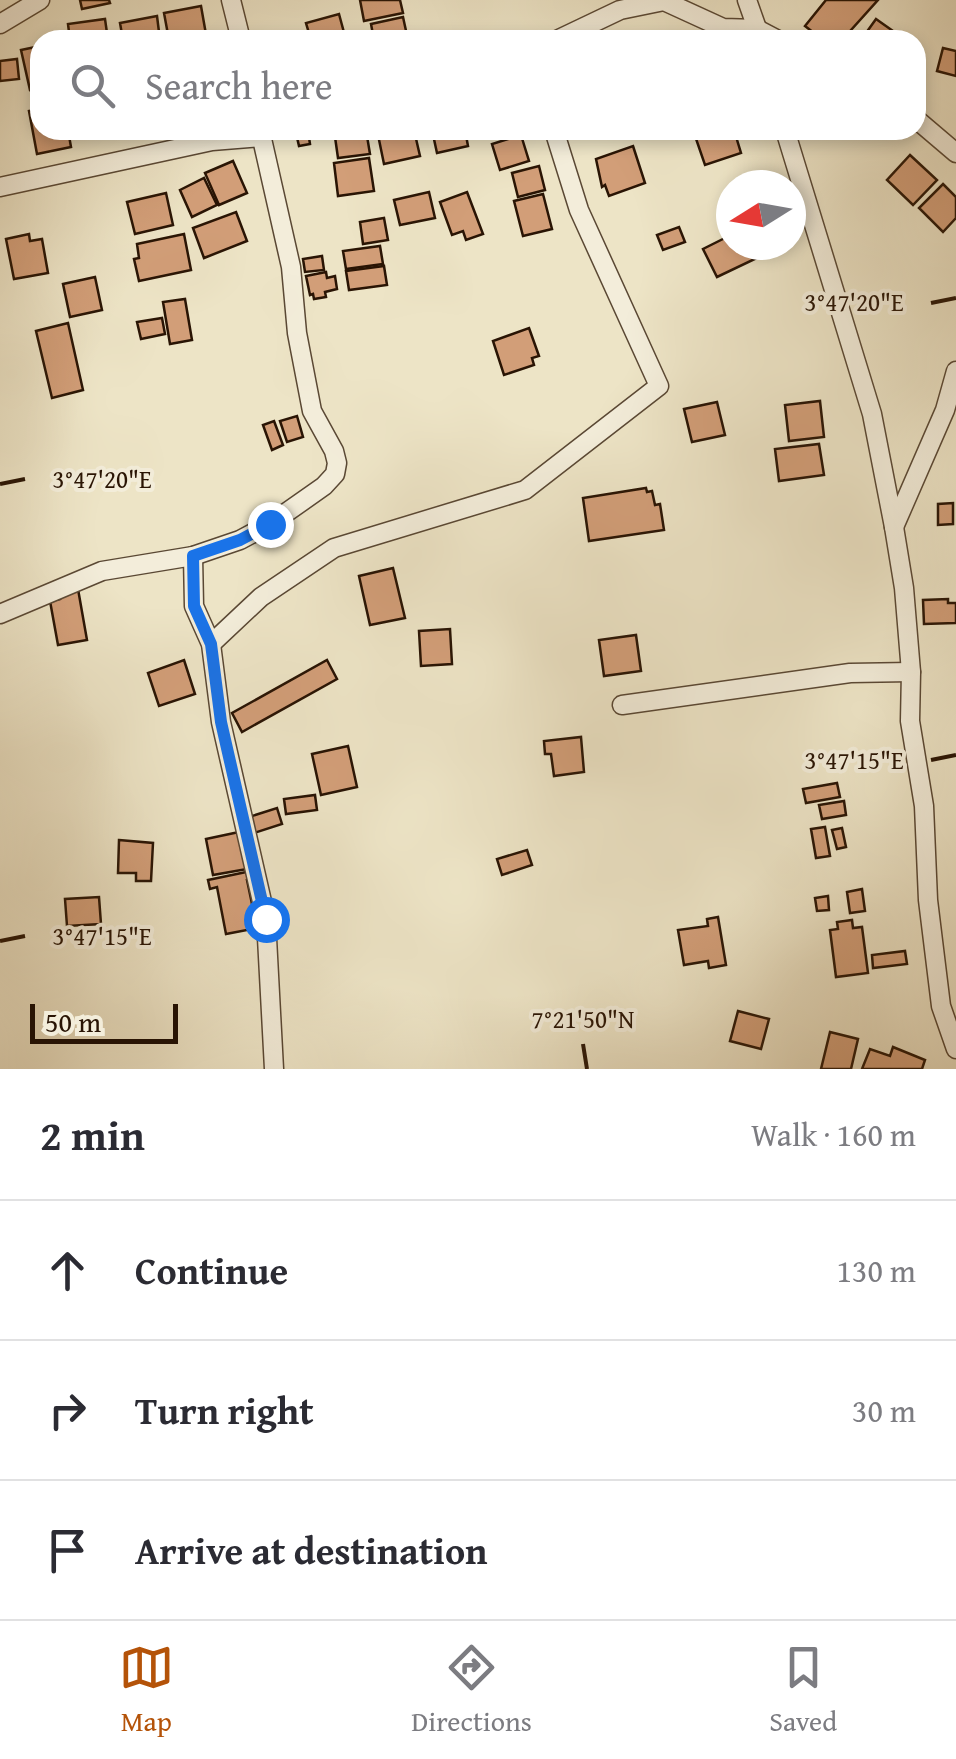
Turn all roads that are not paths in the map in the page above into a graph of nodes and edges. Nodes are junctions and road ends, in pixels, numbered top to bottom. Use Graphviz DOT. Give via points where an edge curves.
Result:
graph roads {
  1 [pos="40,0"];
  2 [pos="232,0"];
  3 [pos="747,0"];
  4 [pos="0,24"];
  5 [pos="239,30"];
  6 [pos="578,30"];
  7 [pos="736,30"];
  8 [pos="758,30"];
  9 [pos="926,128"];
  10 [pos="219,140"];
  11 [pos="262,140"];
  12 [pos="557,140"];
  13 [pos="788,140"];
  14 [pos="956,153"];
  15 [pos="0,186"];
  16 [pos="956,371"];
  17 [pos="894,526"];
  18 [pos="193,556"];
  19 [pos="0,614"];
  20 [pos="211,644"];
  21 [pos="911,672"];
  22 [pos="622,705"];
  23 [pos="956,1049"];
  24 [pos="274,1069"];
  1 -- 4 [label="street"];
  2 -- 5 [label="street"];
  3 -- 8 [label="street"];
  6 -- 7 [label="street" via="620,10 664,1"];
  9 -- 14 [label="street"];
  10 -- 15 [label="street"];
  11 -- 18 [label="street" via="292,267 312,411 337,463 324,486 270,524"];
  12 -- 20 [label="street" via="579,210 660,386 525,490 334,548 261,597"];
  13 -- 17 [label="street" via="872,414"];
  16 -- 17 [label="street"];
  17 -- 21 [label="street"];
  18 -- 19 [label="street" via="102,571"];
  18 -- 20 [label="street" via="194,606"];
  20 -- 24 [label="street" via="221,722 266,919"];
  21 -- 22 [label="street" via="850,673"];
  21 -- 23 [label="street" via="928,900 941,1006"];
}
